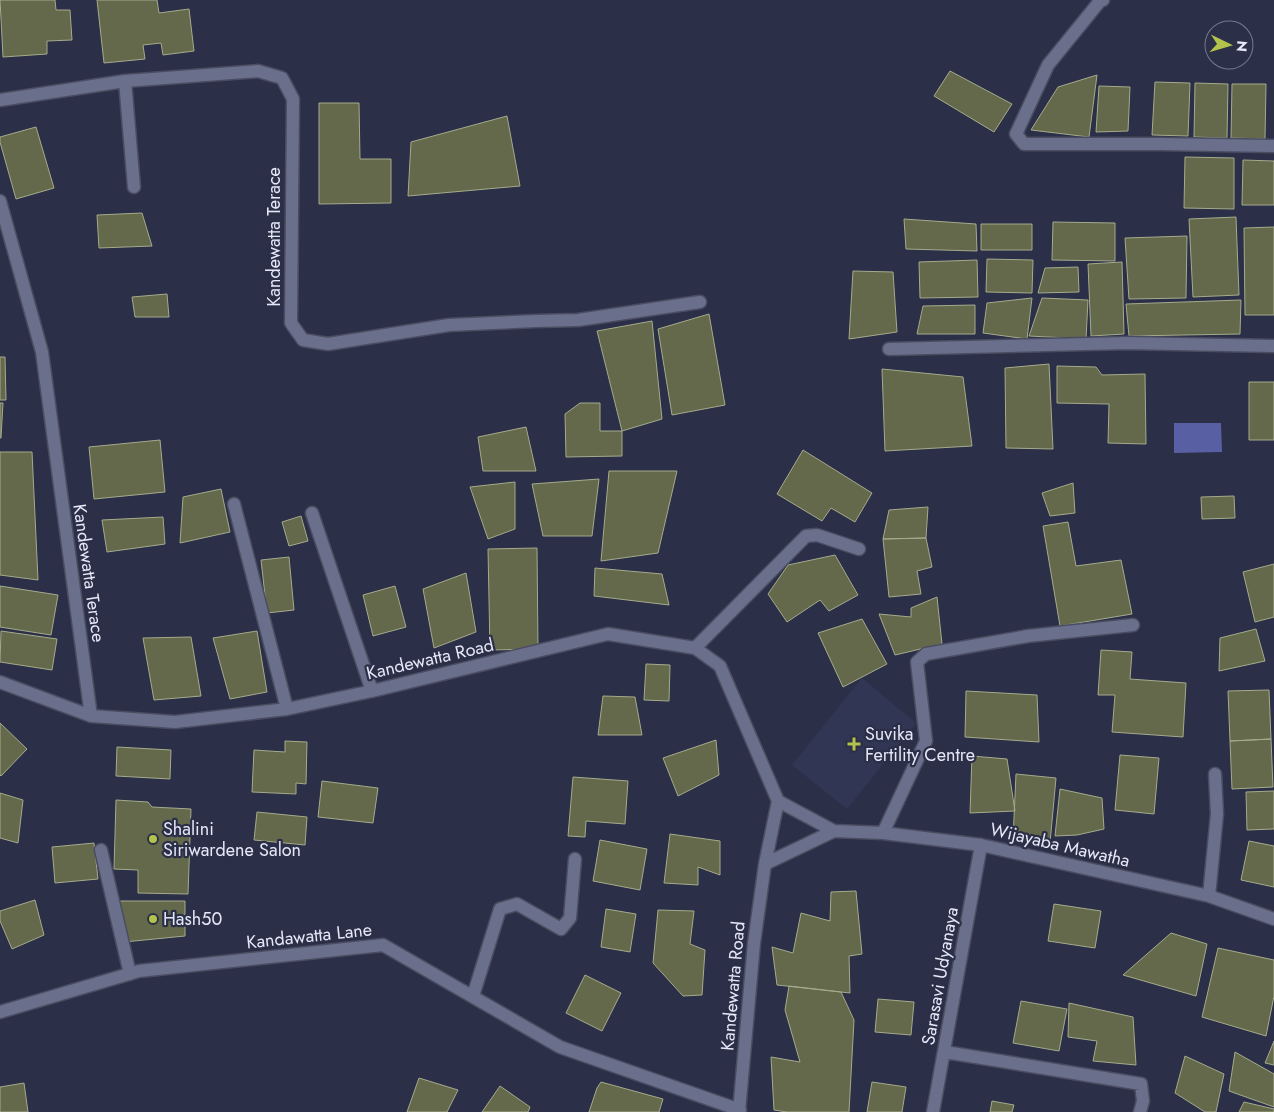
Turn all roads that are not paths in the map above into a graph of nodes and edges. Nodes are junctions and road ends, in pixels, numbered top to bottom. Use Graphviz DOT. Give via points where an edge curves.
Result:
graph roads {
  1 [pos="1103,0"];
  2 [pos="125,81"];
  3 [pos="0,100"];
  4 [pos="1274,146"];
  5 [pos="134,187"];
  6 [pos="0,201"];
  7 [pos="700,302"];
  8 [pos="1274,346"];
  9 [pos="889,349"];
  10 [pos="234,504"];
  11 [pos="312,513"];
  12 [pos="859,549"];
  13 [pos="1132,625"];
  14 [pos="694,648"];
  15 [pos="0,682"];
  16 [pos="372,691"];
  17 [pos="287,708"];
  18 [pos="91,716"];
  19 [pos="1215,774"];
  20 [pos="778,801"];
  21 [pos="834,832"];
  22 [pos="883,834"];
  23 [pos="981,845"];
  24 [pos="101,850"];
  25 [pos="575,858"];
  26 [pos="764,864"];
  27 [pos="1209,896"];
  28 [pos="1274,919"];
  29 [pos="130,974"];
  30 [pos="472,996"];
  31 [pos="0,1012"];
  32 [pos="945,1052"];
  33 [pos="739,1111"];
  34 [pos="933,1112"];
  35 [pos="1140,1112"];
  1 -- 4 [label="street" via="1048,65 1016,134 1024,144"];
  2 -- 3 [label="street, Kandewatta Terace"];
  2 -- 5 [label="street"];
  2 -- 7 [label="street, Kandewatta Terace" via="258,71 282,78 293,99 291,323 303,340 328,344 449,325 578,320"];
  6 -- 18 [label="street, Kandewatta Terace" via="42,352"];
  8 -- 9 [label="street" via="1127,343"];
  10 -- 17 [label="street"];
  11 -- 16 [label="street"];
  12 -- 14 [label="street" via="818,535 806,536"];
  13 -- 22 [label="street" via="1028,636 926,654 917,662 926,741"];
  14 -- 16 [label="street, Kandewatta Road" via="608,634"];
  14 -- 20 [label="street, Kandewatta Road" via="720,666"];
  15 -- 18 [label="street, Kandewatta Road"];
  16 -- 17 [label="street, Kandewatta Road"];
  17 -- 18 [label="street, Kandewatta Road" via="175,722"];
  19 -- 27 [label="street" via="1217,814"];
  20 -- 21 [label="street"];
  20 -- 26 [label="street, Kandewatta Road"];
  21 -- 22 [label="street, Wijayaba Mawatha"];
  21 -- 26 [label="street"];
  22 -- 23 [label="street, Wijayaba Mawatha"];
  23 -- 27 [label="street, Wijayaba Mawatha"];
  23 -- 32 [label="street, Sarasavi Udyanaya"];
  24 -- 29 [label="street"];
  25 -- 30 [label="street" via="570,918 561,928 517,904 500,910"];
  26 -- 33 [label="street, Kandewatta Road"];
  27 -- 28 [label="street, Wijayaba Mawatha"];
  29 -- 30 [label="street, Kandawatta Lane" via="384,945"];
  29 -- 31 [label="street, Kandawatta Lane"];
  30 -- 33 [label="street, Kandawatta Lane" via="560,1047"];
  32 -- 34 [label="street, Sarasavi Udyanaya"];
  32 -- 35 [label="street" via="1141,1084 1143,1101"];
}
